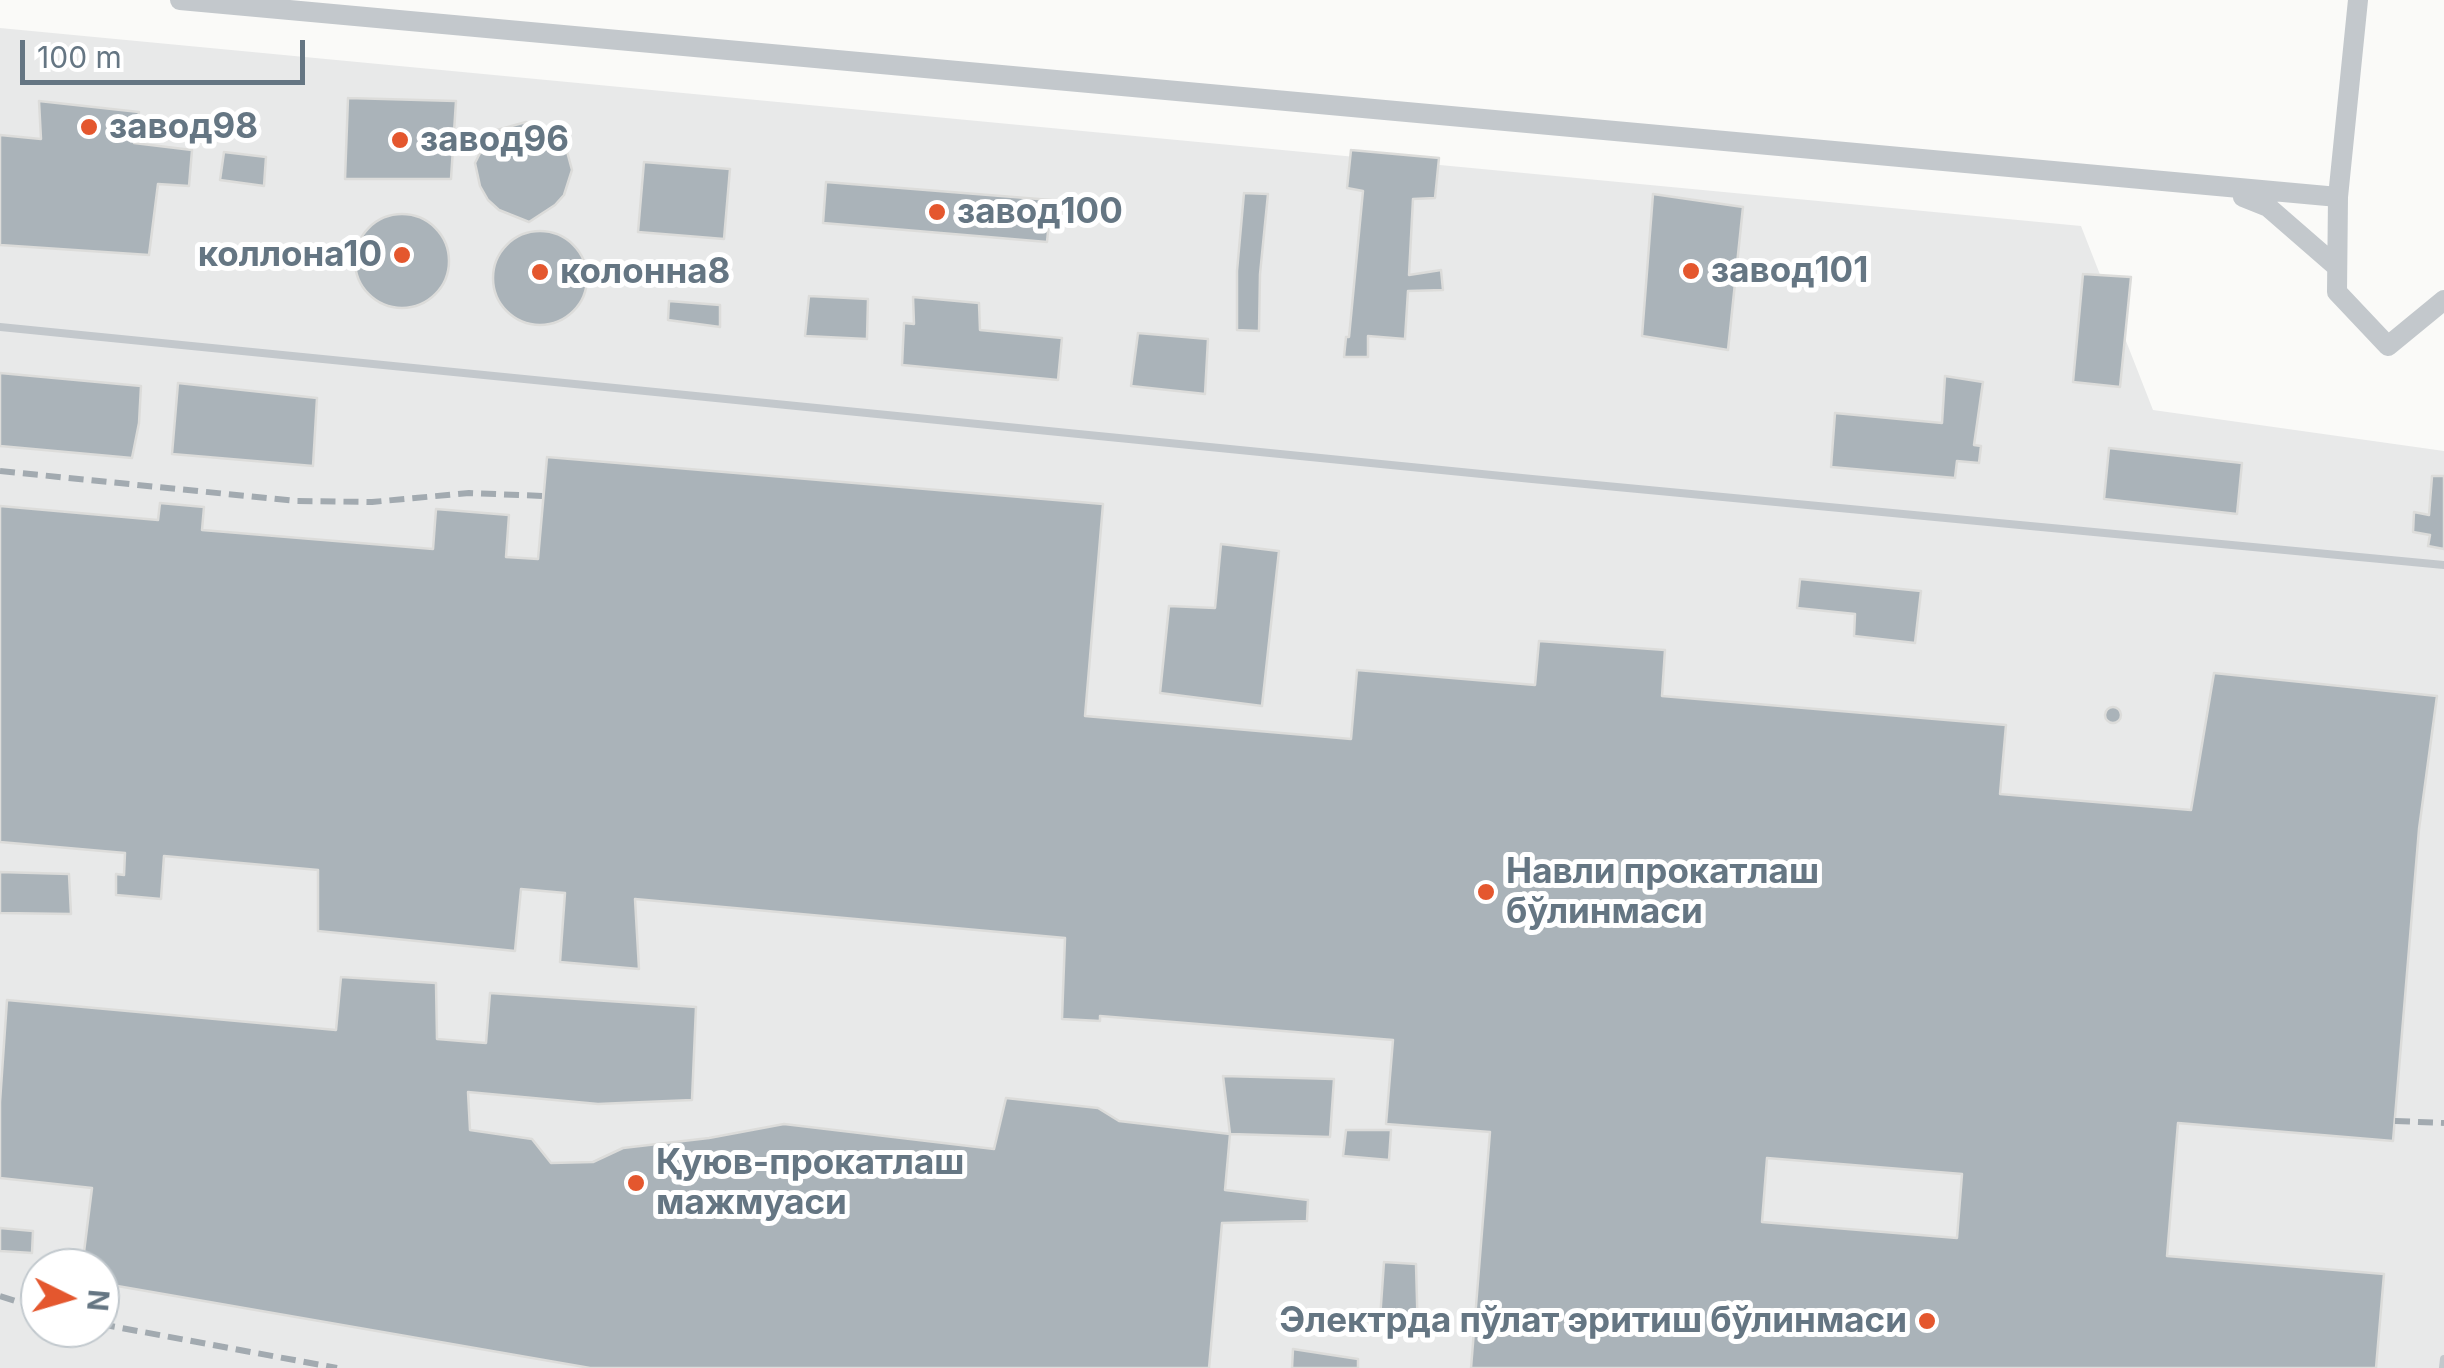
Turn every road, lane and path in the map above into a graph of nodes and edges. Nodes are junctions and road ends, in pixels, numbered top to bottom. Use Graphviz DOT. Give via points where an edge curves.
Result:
graph roads {
  1 [pos="180,0"];
  2 [pos="2358,0"];
  3 [pos="2218,188"];
  4 [pos="2338,196"];
  5 [pos="2338,267"];
  6 [pos="2444,300"];
  7 [pos="0,327"];
  8 [pos="2444,564"];
  9 [pos="2444,1359"];
  10 [pos="2443,1368"];
  1 -- 3 [label="street"];
  2 -- 4 [label="street"];
  3 -- 4 [label="street"];
  3 -- 5 [label="street" via="2268,207"];
  4 -- 5 [label="street"];
  5 -- 6 [label="street" via="2337,292 2388,346"];
  7 -- 8 [label="lane"];
  9 -- 10 [label="lane"];
}
